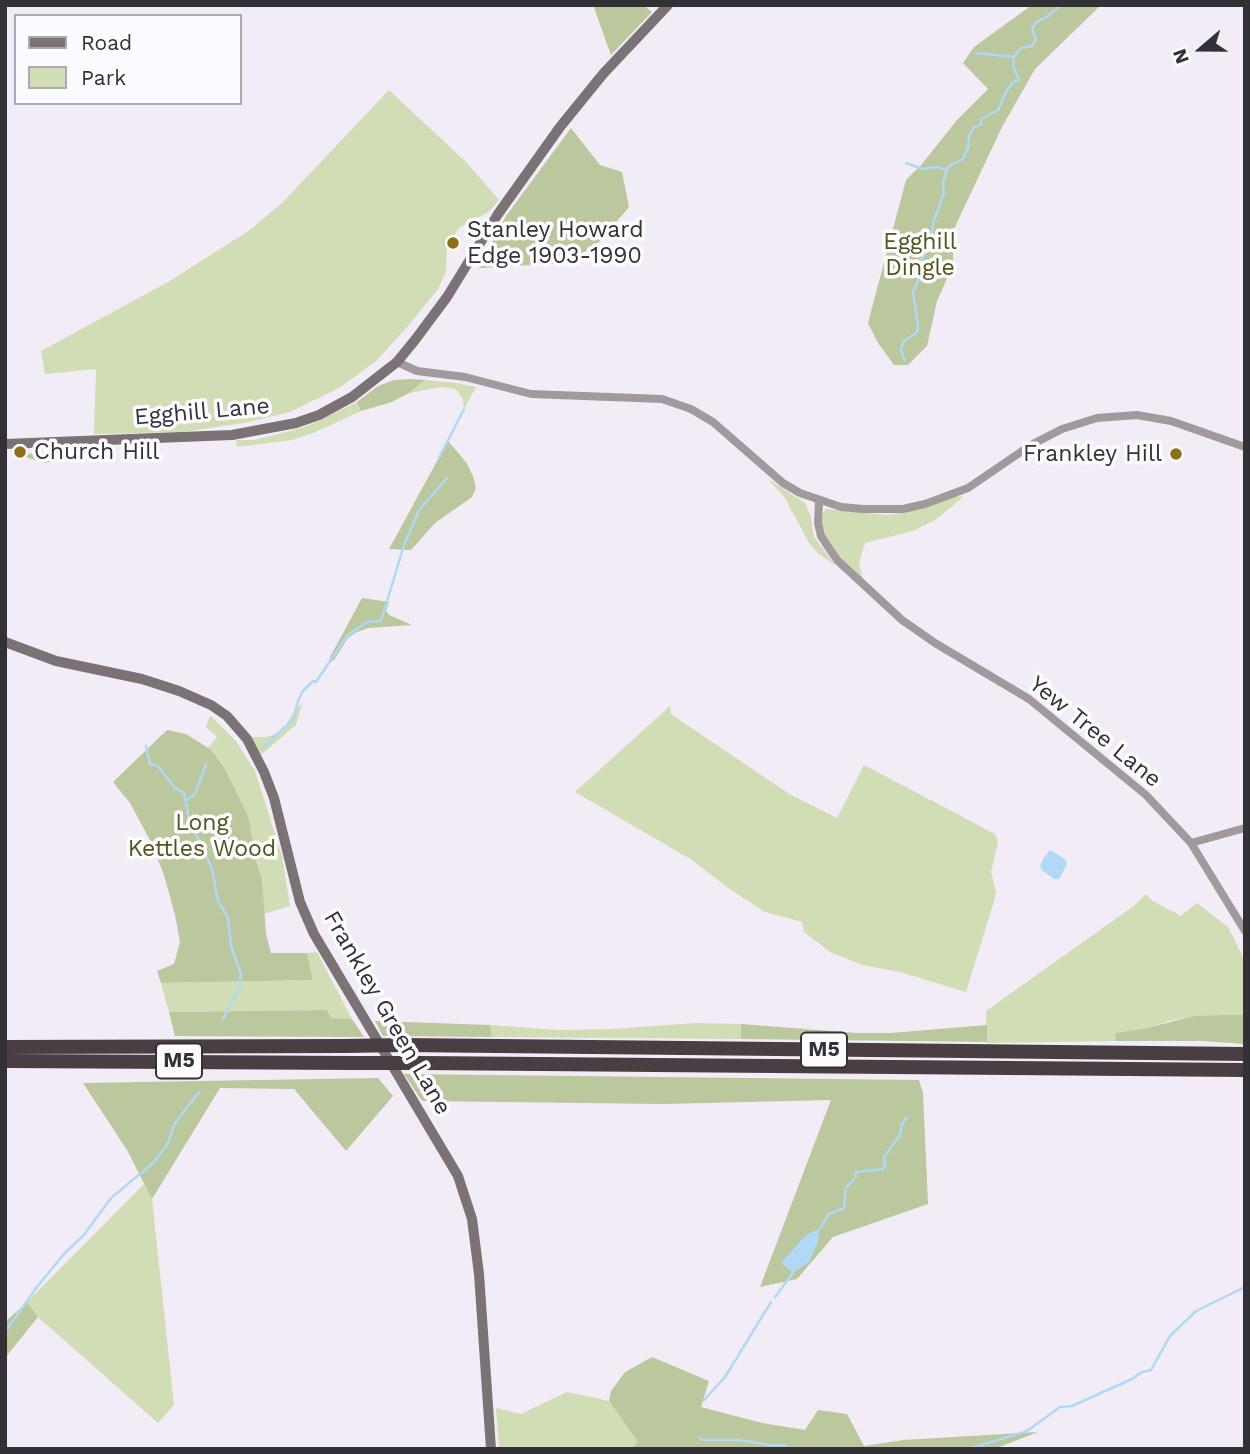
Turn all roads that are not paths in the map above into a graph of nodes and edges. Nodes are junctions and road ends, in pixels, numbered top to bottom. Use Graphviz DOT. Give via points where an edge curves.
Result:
graph roads {
  1 [pos="668,5"];
  2 [pos="397,362"];
  3 [pos="5,444"];
  4 [pos="1245,447"];
  5 [pos="819,501"];
  6 [pos="5,642"];
  7 [pos="1245,828"];
  8 [pos="1191,843"];
  9 [pos="1245,931"];
  10 [pos="5,1047"];
  11 [pos="1245,1054"];
  12 [pos="5,1061"];
  13 [pos="1245,1070"];
  14 [pos="491,1449"];
  1 -- 2 [label="street, Egghill Lane" via="560,127 447,297"];
  2 -- 3 [label="street, Egghill Lane" via="340,405 267,430 190,438"];
  2 -- 5 [label="street" via="417,371 466,377 531,394 662,399 713,422 783,482"];
  4 -- 5 [label="street" via="1171,421 1137,415 1097,418 1062,429 968,488 925,504 863,509"];
  5 -- 8 [label="street, Yew Tree Lane" via="818,523 827,548 875,597 933,642 1048,713 1146,795"];
  6 -- 14 [label="street, Frankley Green Lane" via="56,661 179,691 228,716 247,739 274,798 296,890 314,933 458,1176 472,1219 479,1274"];
  7 -- 8 [label="street"];
  8 -- 9 [label="street, Yew Tree Lane"];
  10 -- 11 [label="highway, M5, bridge" via="403,1045"];
  12 -- 13 [label="highway, M5, bridge"];
}
